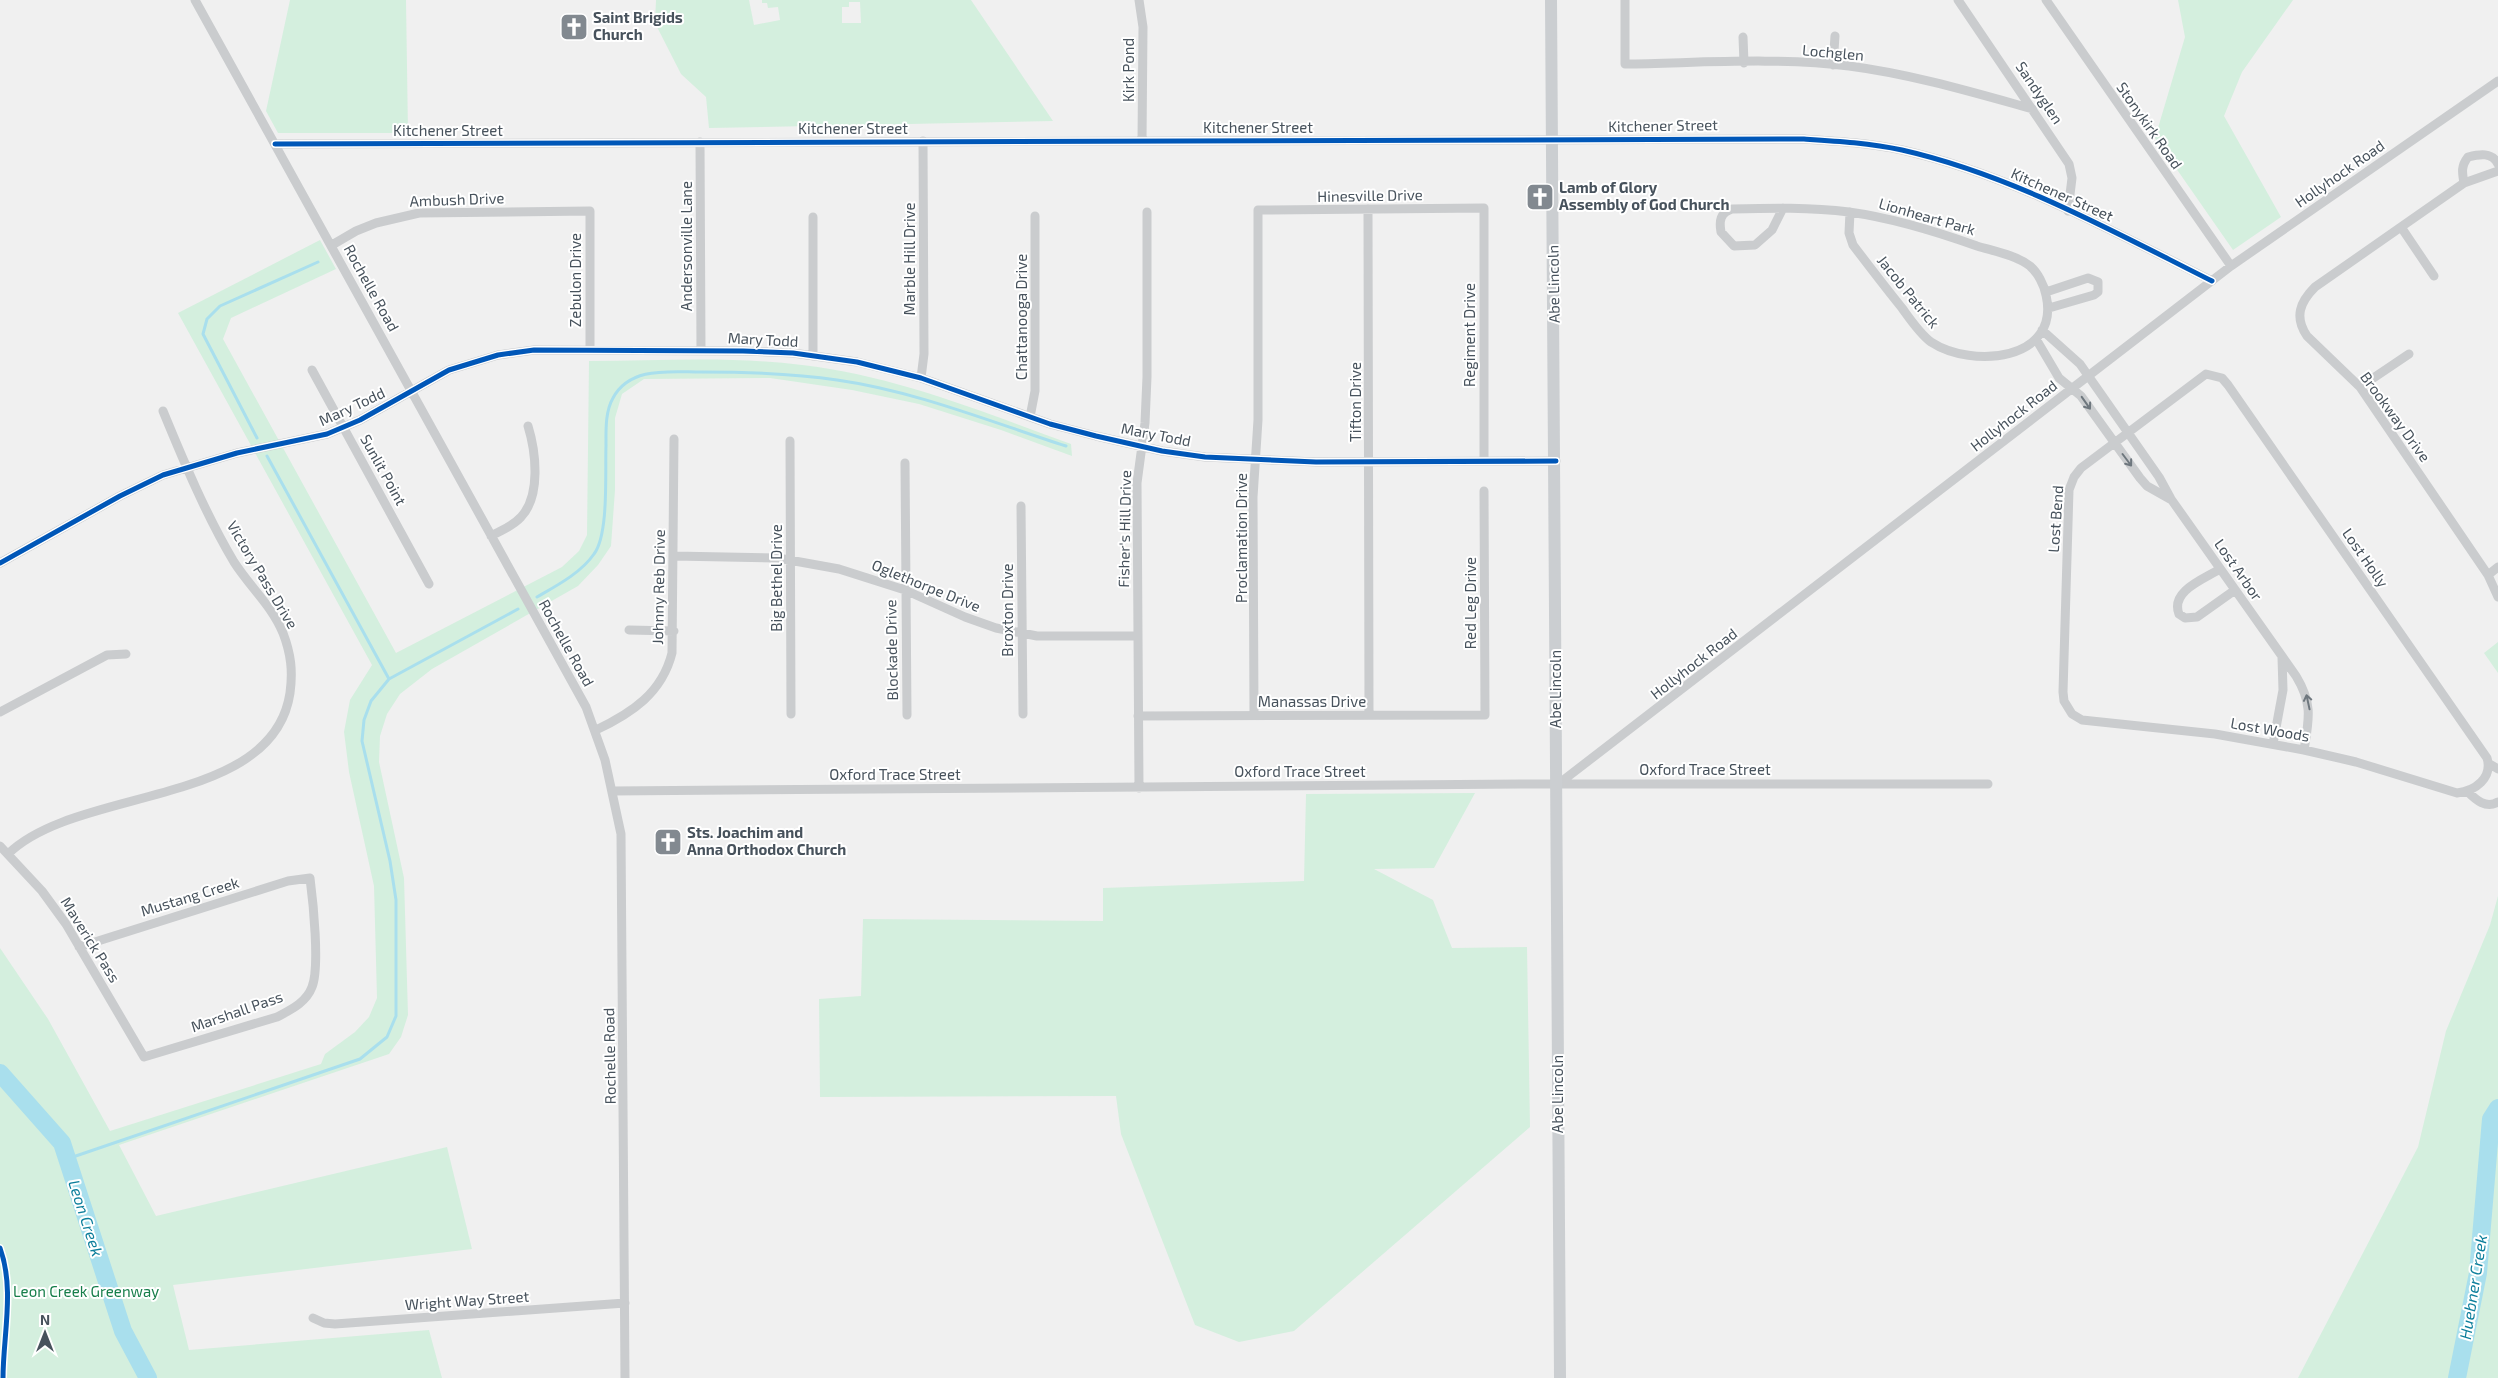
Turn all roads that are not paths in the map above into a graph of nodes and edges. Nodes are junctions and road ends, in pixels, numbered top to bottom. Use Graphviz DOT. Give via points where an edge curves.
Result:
graph roads {
  1 [pos="195,0"];
  2 [pos="1139,0"];
  3 [pos="1552,0"];
  4 [pos="1625,0"];
  5 [pos="1958,0"];
  6 [pos="2046,0"];
  7 [pos="1835,36"];
  8 [pos="1743,37"];
  9 [pos="1744,63"];
  10 [pos="1833,65"];
  11 [pos="2498,82"];
  12 [pos="2033,109"];
  13 [pos="1552,139"];
  14 [pos="923,141"];
  15 [pos="1142,141"];
  16 [pos="700,142"];
  17 [pos="276,144"];
  18 [pos="2498,164"];
  19 [pos="2498,171"];
  20 [pos="2464,183"];
  21 [pos="1484,208"];
  22 [pos="1783,208"];
  23 [pos="1368,209"];
  24 [pos="1258,210"];
  25 [pos="2068,210"];
  26 [pos="590,211"];
  27 [pos="1147,212"];
  28 [pos="1850,212"];
  29 [pos="1035,216"];
  30 [pos="813,217"];
  31 [pos="2401,226"];
  32 [pos="332,245"];
  33 [pos="2231,266"];
  34 [pos="2434,276"];
  35 [pos="2212,281"];
  36 [pos="2072,283"];
  37 [pos="2046,292"];
  38 [pos="2076,301"];
  39 [pos="2048,308"];
  40 [pos="2042,330"];
  41 [pos="2036,339"];
  42 [pos="2062,347"];
  43 [pos="590,349"];
  44 [pos="702,350"];
  45 [pos="2409,354"];
  46 [pos="813,356"];
  47 [pos="2048,358"];
  48 [pos="312,370"];
  49 [pos="2214,374"];
  50 [pos="2087,377"];
  51 [pos="921,378"];
  52 [pos="2360,387"];
  53 [pos="412,389"];
  54 [pos="2072,389"];
  55 [pos="163,411"];
  56 [pos="1030,416"];
  57 [pos="528,426"];
  58 [pos="344,427"];
  59 [pos="2127,433"];
  60 [pos="674,439"];
  61 [pos="790,442"];
  62 [pos="2114,443"];
  63 [pos="1142,446"];
  64 [pos="1255,461"];
  65 [pos="1484,461"];
  66 [pos="1556,461"];
  67 [pos="1369,462"];
  68 [pos="906,463"];
  69 [pos="186,467"];
  70 [pos="1484,491"];
  71 [pos="2170,499"];
  72 [pos="1021,506"];
  73 [pos="491,536"];
  74 [pos="674,556"];
  75 [pos="791,559"];
  76 [pos="0,563"];
  77 [pos="2498,567"];
  78 [pos="2220,569"];
  79 [pos="2488,575"];
  80 [pos="430,584"];
  81 [pos="905,590"];
  82 [pos="2235,590"];
  83 [pos="2498,598"];
  84 [pos="630,630"];
  85 [pos="674,631"];
  86 [pos="1022,633"];
  87 [pos="1138,636"];
  88 [pos="126,654"];
  89 [pos="2282,657"];
  90 [pos="2068,707"];
  91 [pos="0,712"];
  92 [pos="791,714"];
  93 [pos="1022,714"];
  94 [pos="1254,715"];
  95 [pos="1369,715"];
  96 [pos="1485,715"];
  97 [pos="907,716"];
  98 [pos="1138,716"];
  99 [pos="596,730"];
  100 [pos="2273,744"];
  101 [pos="2304,750"];
  102 [pos="2488,763"];
  103 [pos="2498,769"];
  104 [pos="1988,784"];
  105 [pos="1556,785"];
  106 [pos="1139,788"];
  107 [pos="613,791"];
  108 [pos="2468,792"];
  109 [pos="2498,802"];
  110 [pos="0,846"];
  111 [pos="8,854"];
  112 [pos="310,878"];
  113 [pos="79,947"];
  114 [pos="144,1058"];
  115 [pos="625,1303"];
  116 [pos="313,1318"];
  117 [pos="625,1378"];
  118 [pos="1560,1378"];
  1 -- 17 [label="street, Rochelle Road"];
  2 -- 15 [label="street, Kirk Pond" via="1143,28"];
  3 -- 13 [label="street, Abe Lincoln"];
  4 -- 9 [label="street, Lochglen" via="1626,64"];
  5 -- 12 [label="street, Sandyglen"];
  6 -- 33 [label="street, Stonykirk Road"];
  7 -- 10 [label="street"];
  8 -- 9 [label="street"];
  9 -- 10 [label="street, Lochglen"];
  10 -- 12 [label="street, Lochglen" via="1895,74"];
  11 -- 33 [label="street, Hollyhock Road"];
  12 -- 25 [label="street, Sandyglen" via="2070,164 2072,178"];
  13 -- 15 [label="street, Kitchener Street"];
  13 -- 25 [label="street, Kitchener Street" via="1772,137 1890,148 1963,166"];
  13 -- 66 [label="street, Abe Lincoln"];
  14 -- 15 [label="street, Kitchener Street"];
  14 -- 16 [label="street, Kitchener Street"];
  14 -- 51 [label="street, Marble Hill Drive" via="924,354"];
  16 -- 17 [label="street, Kitchener Street"];
  16 -- 44 [label="street, Andersonville Lane"];
  17 -- 32 [label="street, Rochelle Road"];
  18 -- 20 [label="street" via="2492,156 2468,157 2463,164"];
  19 -- 20 [label="street, Brookway Drive"];
  20 -- 31 [label="street, Brookway Drive"];
  21 -- 23 [label="street, Hinesville Drive"];
  21 -- 65 [label="street, Regiment Drive"];
  22 -- 22 [label="street, Lionheart Park" via="1772,230 1754,246 1734,246 1721,232 1724,212"];
  22 -- 28 [label="street, Lionheart Park"];
  23 -- 24 [label="street, Hinesville Drive"];
  23 -- 67 [label="street, Tifton Drive"];
  24 -- 64 [label="street, Proclamation Drive" via="1258,420"];
  25 -- 35 [label="street, Kitchener Street"];
  26 -- 32 [label="street, Ambush Drive" via="419,213 376,223"];
  26 -- 43 [label="street, Zebulon Drive"];
  27 -- 63 [label="street, Fisher's Hill Drive" via="1148,377"];
  28 -- 37 [label="street, Lionheart Park" via="1928,229 2016,259 2030,266"];
  28 -- 41 [label="street, Jacob Patrick" via="1849,233 1853,245 1930,341 1950,351 1989,358 2020,350"];
  29 -- 56 [label="street, Chattanooga Drive" via="1035,391"];
  30 -- 46 [label="street"];
  31 -- 34 [label="street"];
  31 -- 52 [label="street, Brookway Drive" via="2315,287 2300,307 2300,327"];
  32 -- 53 [label="street, Rochelle Road"];
  33 -- 35 [label="street, Hollyhock Road"];
  35 -- 50 [label="street, Hollyhock Road"];
  36 -- 37 [label="street"];
  36 -- 38 [label="street"];
  36 -- 38 [label="street" via="2088,278 2098,282 2098,292 2094,296"];
  37 -- 39 [label="street, Lionheart Park"];
  38 -- 39 [label="street"];
  39 -- 40 [label="street, Lionheart Park"];
  40 -- 41 [label="street, Jacob Patrick"];
  40 -- 42 [label="street"];
  41 -- 47 [label="street"];
  42 -- 47 [label="street"];
  42 -- 50 [label="street" via="2074,357"];
  43 -- 44 [label="street, Mary Todd"];
  43 -- 53 [label="street, Mary Todd" via="534,350 498,355 448,370"];
  44 -- 46 [label="street, Mary Todd"];
  45 -- 52 [label="street"];
  46 -- 51 [label="street, Mary Todd" via="857,362"];
  47 -- 54 [label="street" via="2059,378"];
  48 -- 58 [label="street, Sunlit Point"];
  49 -- 59 [label="street, Lost Bend" via="2202,376"];
  49 -- 102 [label="street, Lost Holly" via="2228,385"];
  50 -- 54 [label="street, Hollyhock Road"];
  50 -- 59 [label="street, Lost Arbor"];
  51 -- 56 [label="street, Mary Todd"];
  52 -- 79 [label="street, Brookway Drive"];
  53 -- 58 [label="street, Mary Todd"];
  53 -- 73 [label="street, Rochelle Road"];
  54 -- 62 [label="street, Lost Arbor, one-way" via="2081,396"];
  54 -- 105 [label="street, Hollyhock Road"];
  55 -- 69 [label="street, Victory Pass Drive"];
  56 -- 63 [label="street, Mary Todd"];
  57 -- 73 [label="street" via="533,446 531,500 522,517"];
  58 -- 69 [label="street, Mary Todd" via="308,439"];
  58 -- 80 [label="street, Sunlit Point"];
  59 -- 62 [label="street, Lost Bend"];
  59 -- 71 [label="street, Lost Arbor" via="2159,477"];
  60 -- 74 [label="street, Johnny Reb Drive"];
  61 -- 75 [label="street, Big Bethel Drive"];
  62 -- 71 [label="street, Lost Arbor, one-way" via="2147,486"];
  62 -- 90 [label="street, Lost Bend" via="2080,468 2069,490 2063,692"];
  63 -- 64 [label="street, Mary Todd" via="1204,457"];
  63 -- 87 [label="street, Fisher's Hill Drive" via="1137,483"];
  64 -- 67 [label="street, Mary Todd"];
  64 -- 94 [label="street, Proclamation Drive"];
  65 -- 66 [label="street, Mary Todd"];
  65 -- 67 [label="street, Mary Todd"];
  66 -- 105 [label="street, Abe Lincoln"];
  67 -- 95 [label="street, Tifton Drive"];
  68 -- 81 [label="street, Blockade Drive"];
  69 -- 76 [label="street, Mary Todd" via="120,496"];
  69 -- 111 [label="street, Victory Pass Drive" via="234,561 283,632 292,661 292,678 281,720 258,751 230,770 50,826 19,842"];
  70 -- 96 [label="street, Red Leg Drive"];
  71 -- 78 [label="street, Lost Arbor"];
  72 -- 86 [label="street, Broxton Drive"];
  73 -- 99 [label="street, Rochelle Road"];
  74 -- 75 [label="street, Oglethorpe Drive"];
  74 -- 85 [label="street, Johnny Reb Drive"];
  75 -- 81 [label="street, Oglethorpe Drive" via="839,569"];
  75 -- 92 [label="street, Big Bethel Drive"];
  77 -- 79 [label="street"];
  78 -- 82 [label="street, Lost Arbor"];
  78 -- 82 [label="street" via="2181,594 2177,602 2179,614 2185,618 2197,617"];
  79 -- 83 [label="street, Brookway Drive"];
  81 -- 86 [label="street, Oglethorpe Drive" via="965,617"];
  81 -- 97 [label="street, Blockade Drive"];
  82 -- 89 [label="street, Lost Arbor"];
  84 -- 85 [label="street"];
  85 -- 99 [label="street, Johnny Reb Drive" via="670,662 658,687 639,706"];
  86 -- 87 [label="street, Oglethorpe Drive"];
  86 -- 93 [label="street, Broxton Drive"];
  87 -- 98 [label="street, Fisher's Hill Drive"];
  88 -- 91 [label="street" via="107,655"];
  89 -- 100 [label="street" via="2283,690"];
  101 -- 89 [label="street, Lost Arbor, one-way" via="2309,704 2296,676"];
  90 -- 100 [label="street, Lost Woods" via="2077,718 2087,721 2160,727"];
  94 -- 95 [label="street, Manassas Drive"];
  94 -- 98 [label="street, Manassas Drive"];
  95 -- 96 [label="street, Manassas Drive"];
  98 -- 106 [label="street, Fisher's Hill Drive"];
  99 -- 107 [label="street, Rochelle Road"];
  100 -- 101 [label="street, Lost Woods"];
  101 -- 108 [label="street, Lost Woods" via="2356,762 2457,793"];
  102 -- 103 [label="street, Lost Holly"];
  102 -- 108 [label="street" via="2482,782"];
  104 -- 105 [label="street, Oxford Trace Street"];
  105 -- 106 [label="street, Oxford Trace Street"];
  105 -- 118 [label="street, Abe Lincoln"];
  106 -- 107 [label="street, Oxford Trace Street"];
  107 -- 115 [label="street, Rochelle Road" via="621,834"];
  108 -- 109 [label="street, Lost Woods" via="2479,802"];
  110 -- 111 [label="street, Maverick Pass"];
  111 -- 113 [label="street, Maverick Pass" via="42,891"];
  112 -- 113 [label="street, Mustang Creek" via="288,880"];
  112 -- 114 [label="street, Marshall Pass" via="314,905 314,969 312,987 305,998 277,1017"];
  113 -- 114 [label="street, Maverick Pass"];
  115 -- 116 [label="street, Wright Way Street" via="336,1324"];
  115 -- 117 [label="street, Rochelle Road"];
}
